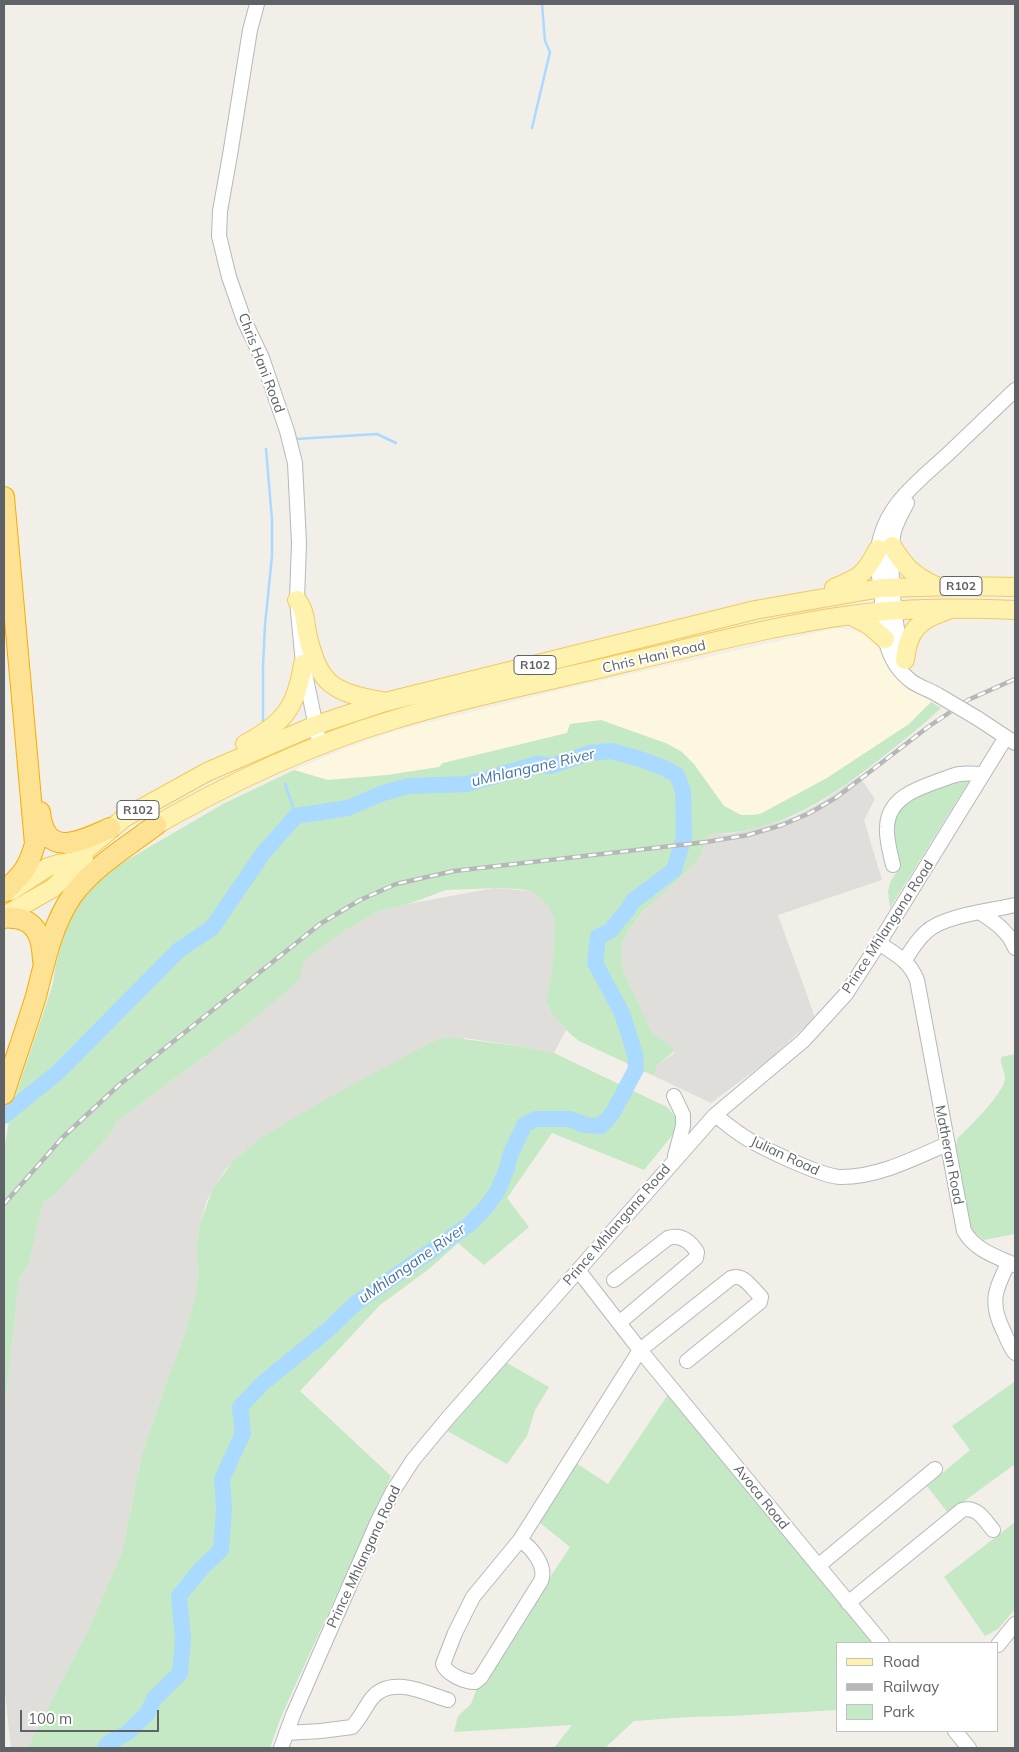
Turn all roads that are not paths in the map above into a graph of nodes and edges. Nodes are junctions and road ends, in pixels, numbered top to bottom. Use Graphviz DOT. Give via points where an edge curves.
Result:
graph roads {
  1 [pos="257,4"];
  2 [pos="1015,390"];
  3 [pos="4,497"];
  4 [pos="885,547"];
  5 [pos="936,586"];
  6 [pos="1015,587"];
  7 [pos="887,588"];
  8 [pos="297,600"];
  9 [pos="806,600"];
  10 [pos="956,608"];
  11 [pos="889,610"];
  12 [pos="1015,610"];
  13 [pos="850,615"];
  14 [pos="885,638"];
  15 [pos="905,660"];
  16 [pos="303,664"];
  17 [pos="933,692"];
  18 [pos="384,702"];
  19 [pos="22,709"];
  20 [pos="316,725"];
  21 [pos="1011,740"];
  22 [pos="320,746"];
  23 [pos="207,772"];
  24 [pos="983,774"];
  25 [pos="156,825"];
  26 [pos="110,828"];
  27 [pos="79,860"];
  28 [pos="893,865"];
  29 [pos="4,894"];
  30 [pos="1015,905"];
  31 [pos="981,913"];
  32 [pos="4,917"];
  33 [pos="879,944"];
  34 [pos="1015,948"];
  35 [pos="905,960"];
  36 [pos="43,964"];
  37 [pos="4,1094"];
  38 [pos="674,1096"];
  39 [pos="715,1115"];
  40 [pos="946,1144"];
  41 [pos="675,1160"];
  42 [pos="1012,1263"];
  43 [pos="578,1270"];
  44 [pos="614,1280"];
  45 [pos="619,1323"];
  46 [pos="640,1350"];
  47 [pos="1015,1353"];
  48 [pos="687,1361"];
  49 [pos="935,1469"];
  50 [pos="993,1530"];
  51 [pos="520,1540"];
  52 [pos="818,1566"];
  53 [pos="848,1603"];
  54 [pos="1015,1624"];
  55 [pos="881,1642"];
  56 [pos="999,1643"];
  57 [pos="448,1700"];
  58 [pos="957,1732"];
  59 [pos="286,1733"];
  60 [pos="281,1748"];
  61 [pos="969,1748"];
  1 -- 8 [label="street, Chris Hani Road" via="220,211 219,236 231,282 262,358 295,463 299,543"];
  2 -- 4 [label="street" via="938,463 899,516"];
  3 -- 19 [label="highway"];
  4 -- 5 [label="main road" via="914,574"];
  4 -- 7 [label="street"];
  4 -- 9 [label="main road" via="858,577"];
  5 -- 6 [label="main road, Chris Hani Road / R102"];
  5 -- 7 [label="main road, Chris Hani Road / R102"];
  7 -- 9 [label="main road, Chris Hani Road / R102"];
  7 -- 11 [label="street"];
  8 -- 16 [label="street, Chris Hani Road"];
  8 -- 18 [label="main road" via="304,611 314,661 322,675 332,686 345,692"];
  9 -- 18 [label="main road, Chris Hani Road / R102"];
  10 -- 11 [label="main road, Chris Hani Road / R102"];
  10 -- 12 [label="main road, Chris Hani Road / R102"];
  10 -- 15 [label="main road" via="919,624 907,644"];
  11 -- 13 [label="main road, Chris Hani Road / R102"];
  11 -- 14 [label="street"];
  11 -- 15 [label="street"];
  13 -- 14 [label="main road"];
  13 -- 22 [label="main road, Chris Hani Road / R102" via="755,633 466,700 392,720"];
  14 -- 17 [label="street" via="891,657 900,670"];
  15 -- 17 [label="street"];
  16 -- 20 [label="street, Chris Hani Road"];
  16 -- 23 [label="main road" via="297,693 284,717"];
  17 -- 21 [label="street, bridge"];
  18 -- 20 [label="main road, Chris Hani Road / R102"];
  19 -- 26 [label="highway" via="45,831 59,843 69,844"];
  19 -- 29 [label="highway" via="35,844 23,874"];
  20 -- 22 [label="street, Chris Hani Road"];
  20 -- 23 [label="main road, R102"];
  21 -- 24 [label="street, Prince Mhlangana Road"];
  22 -- 25 [label="main road, R102" via="259,770"];
  23 -- 26 [label="main road, R102"];
  24 -- 28 [label="street" via="951,776 920,787 898,800 887,826"];
  24 -- 33 [label="street, Prince Mhlangana Road"];
  25 -- 27 [label="main road, R102" via="112,850"];
  25 -- 36 [label="highway" via="102,866 73,895 54,928"];
  26 -- 27 [label="main road, R102"];
  27 -- 29 [label="main road, R102" via="48,867"];
  27 -- 32 [label="main road, R102" via="53,888"];
  30 -- 31 [label="street"];
  31 -- 34 [label="street" via="1007,934"];
  31 -- 35 [label="street" via="936,925 918,941"];
  32 -- 36 [label="highway" via="23,919 36,929 43,946"];
  33 -- 35 [label="street, Matheran Road"];
  33 -- 39 [label="street, Prince Mhlangana Road" via="846,994 809,1036"];
  35 -- 40 [label="street, Matheran Road" via="917,980"];
  36 -- 37 [label="highway" via="34,1004"];
  38 -- 41 [label="street" via="683,1115"];
  39 -- 40 [label="street, Julian Road" via="741,1135 830,1176 851,1177 883,1170"];
  39 -- 41 [label="street, Prince Mhlangana Road"];
  40 -- 42 [label="street, Matheran Road" via="964,1231 972,1244"];
  41 -- 43 [label="street, Prince Mhlangana Road"];
  42 -- 47 [label="street, Matheran Road" via="996,1291 994,1307"];
  43 -- 45 [label="street, Avoca Road"];
  43 -- 59 [label="street, Prince Mhlangana Road" via="448,1418 413,1460 393,1491"];
  44 -- 45 [label="street" via="668,1238 684,1238 698,1252 696,1258"];
  45 -- 46 [label="street, Avoca Road"];
  46 -- 48 [label="street" via="731,1278 742,1278 761,1297 760,1302"];
  46 -- 51 [label="street"];
  46 -- 52 [label="street, Avoca Road"];
  49 -- 52 [label="street"];
  50 -- 53 [label="street" via="975,1510 962,1510"];
  51 -- 51 [label="street" via="474,1598 443,1662 445,1669 464,1680 475,1682 481,1677 542,1581 543,1573 535,1554"];
  52 -- 53 [label="street, Avoca Road"];
  53 -- 55 [label="street, Avoca Road"];
  54 -- 56 [label="street"];
  57 -- 59 [label="street" via="400,1686 389,1687 374,1696 350,1727"];
  58 -- 61 [label="street"];
  59 -- 60 [label="street, Prince Mhlangana Road"];
}
